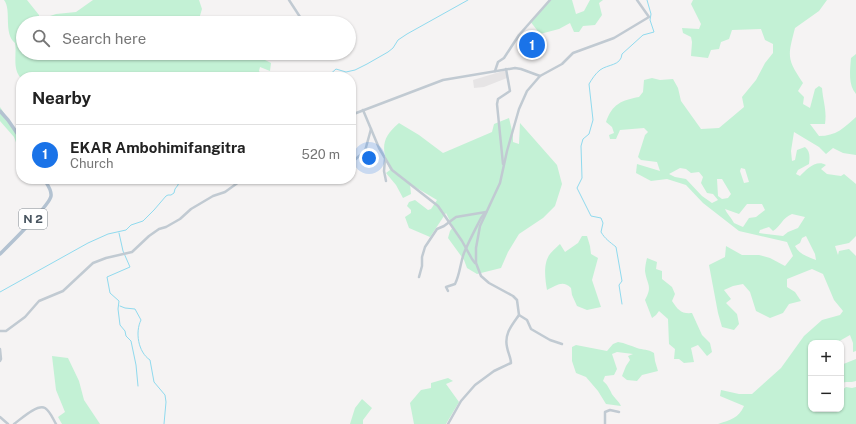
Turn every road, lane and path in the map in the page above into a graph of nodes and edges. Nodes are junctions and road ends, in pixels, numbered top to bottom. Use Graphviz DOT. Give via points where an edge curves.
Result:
graph roads {
  1 [pos="289,0"];
  2 [pos="550,0"];
  3 [pos="638,0"];
  4 [pos="299,16"];
  5 [pos="506,69"];
  6 [pos="495,71"];
  7 [pos="540,76"];
  8 [pos="363,110"];
  9 [pos="0,111"];
  10 [pos="356,113"];
  11 [pos="371,130"];
  12 [pos="16,132"];
  13 [pos="385,159"];
  14 [pos="356,160"];
  15 [pos="503,167"];
  16 [pos="386,181"];
  17 [pos="47,184"];
  18 [pos="236,184"];
  19 [pos="486,212"];
  20 [pos="449,221"];
  21 [pos="466,248"];
  22 [pos="0,254"];
  23 [pos="476,263"];
  24 [pos="419,277"];
  25 [pos="448,291"];
  26 [pos="519,315"];
  27 [pos="0,331"];
  28 [pos="562,344"];
  29 [pos="0,349"];
  30 [pos="0,361"];
  31 [pos="619,412"];
  32 [pos="0,417"];
  33 [pos="8,424"];
  34 [pos="14,424"];
  35 [pos="56,424"];
  36 [pos="448,424"];
  37 [pos="605,424"];
  1 -- 4 [label="street"];
  2 -- 6 [label="street" via="519,35 504,58 498,62"];
  3 -- 7 [label="street" via="649,17 614,38 573,53 562,64"];
  5 -- 6 [label="street"];
  5 -- 7 [label="street" via="521,69"];
  5 -- 15 [label="street" via="510,91 498,99 497,104"];
  6 -- 8 [label="street" via="443,80"];
  7 -- 15 [label="street" via="527,91 519,108"];
  8 -- 10 [label="street"];
  8 -- 11 [label="street"];
  9 -- 12 [label="main road"];
  11 -- 13 [label="street"];
  11 -- 14 [label="street" via="365,151"];
  13 -- 16 [label="street"];
  13 -- 20 [label="street" via="392,170 434,202"];
  15 -- 19 [label="street" via="500,183"];
  17 -- 22 [label="main road, N 2" via="52,194 50,200"];
  18 -- 27 [label="street" via="159,229 132,252 93,263 63,291 39,301 25,317 6,330"];
  19 -- 20 [label="street" via="460,215"];
  19 -- 21 [label="street"];
  19 -- 23 [label="street" via="480,226"];
  20 -- 21 [label="street"];
  20 -- 24 [label="street" via="437,229 425,246"];
  21 -- 23 [label="street"];
  21 -- 25 [label="street" via="459,276 455,284 446,288"];
  23 -- 26 [label="street" via="480,276 517,300"];
  26 -- 28 [label="street" via="527,320 531,329"];
  26 -- 36 [label="street" via="511,325 506,339 511,363 494,371 475,385 461,401"];
  29 -- 30 [label="street"];
  31 -- 37 [label="street" via="605,412"];
  32 -- 33 [label="street"];
  34 -- 35 [label="street" via="40,407 48,411"];
}
